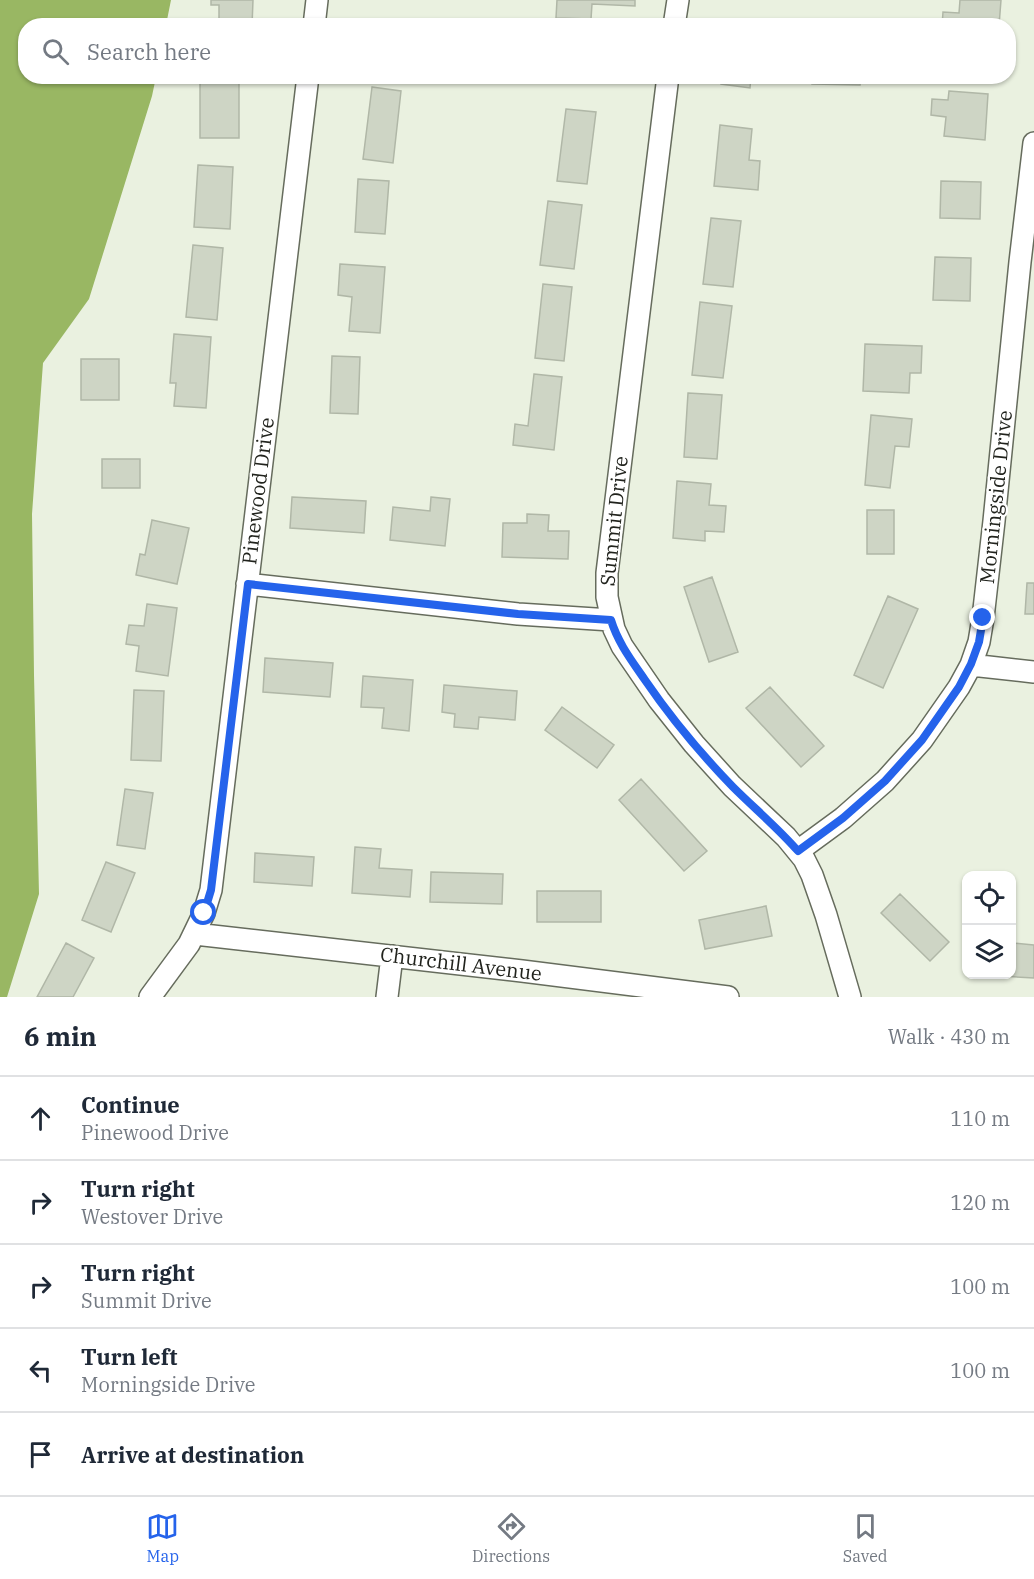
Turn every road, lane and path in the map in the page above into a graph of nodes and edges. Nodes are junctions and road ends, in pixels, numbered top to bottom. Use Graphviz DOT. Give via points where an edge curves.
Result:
graph roads {
  1 [pos="317,0"];
  2 [pos="678,0"];
  3 [pos="315,18"];
  4 [pos="675,18"];
  5 [pos="307,84"];
  6 [pos="667,84"];
  7 [pos="1034,143"];
  8 [pos="1027,263"];
  9 [pos="248,584"];
  10 [pos="611,620"];
  11 [pos="971,664"];
  12 [pos="1034,672"];
  13 [pos="798,851"];
  14 [pos="195,934"];
  15 [pos="392,956"];
  16 [pos="150,997"];
  17 [pos="387,997"];
  18 [pos="728,997"];
  19 [pos="850,997"];
  1 -- 3 [label="street"];
  2 -- 4 [label="street"];
  5 -- 9 [label="street, Pinewood Drive"];
  6 -- 10 [label="street, Summit Drive" via="606,573"];
  7 -- 8 [label="street, Morningside Drive"];
  8 -- 11 [label="street, Morningside Drive" via="983,618"];
  9 -- 10 [label="street" via="518,614"];
  9 -- 14 [label="street, Pinewood Drive" via="211,890"];
  10 -- 13 [label="street, Summit Drive" via="622,646 687,735"];
  11 -- 12 [label="street"];
  11 -- 13 [label="street, Morningside Drive" via="922,740 885,781"];
  13 -- 19 [label="street, Summit Drive" via="812,875"];
  14 -- 15 [label="street, Churchill Avenue"];
  14 -- 16 [label="street, Pinewood Drive"];
  15 -- 17 [label="street"];
  15 -- 18 [label="street, Churchill Avenue"];
}
